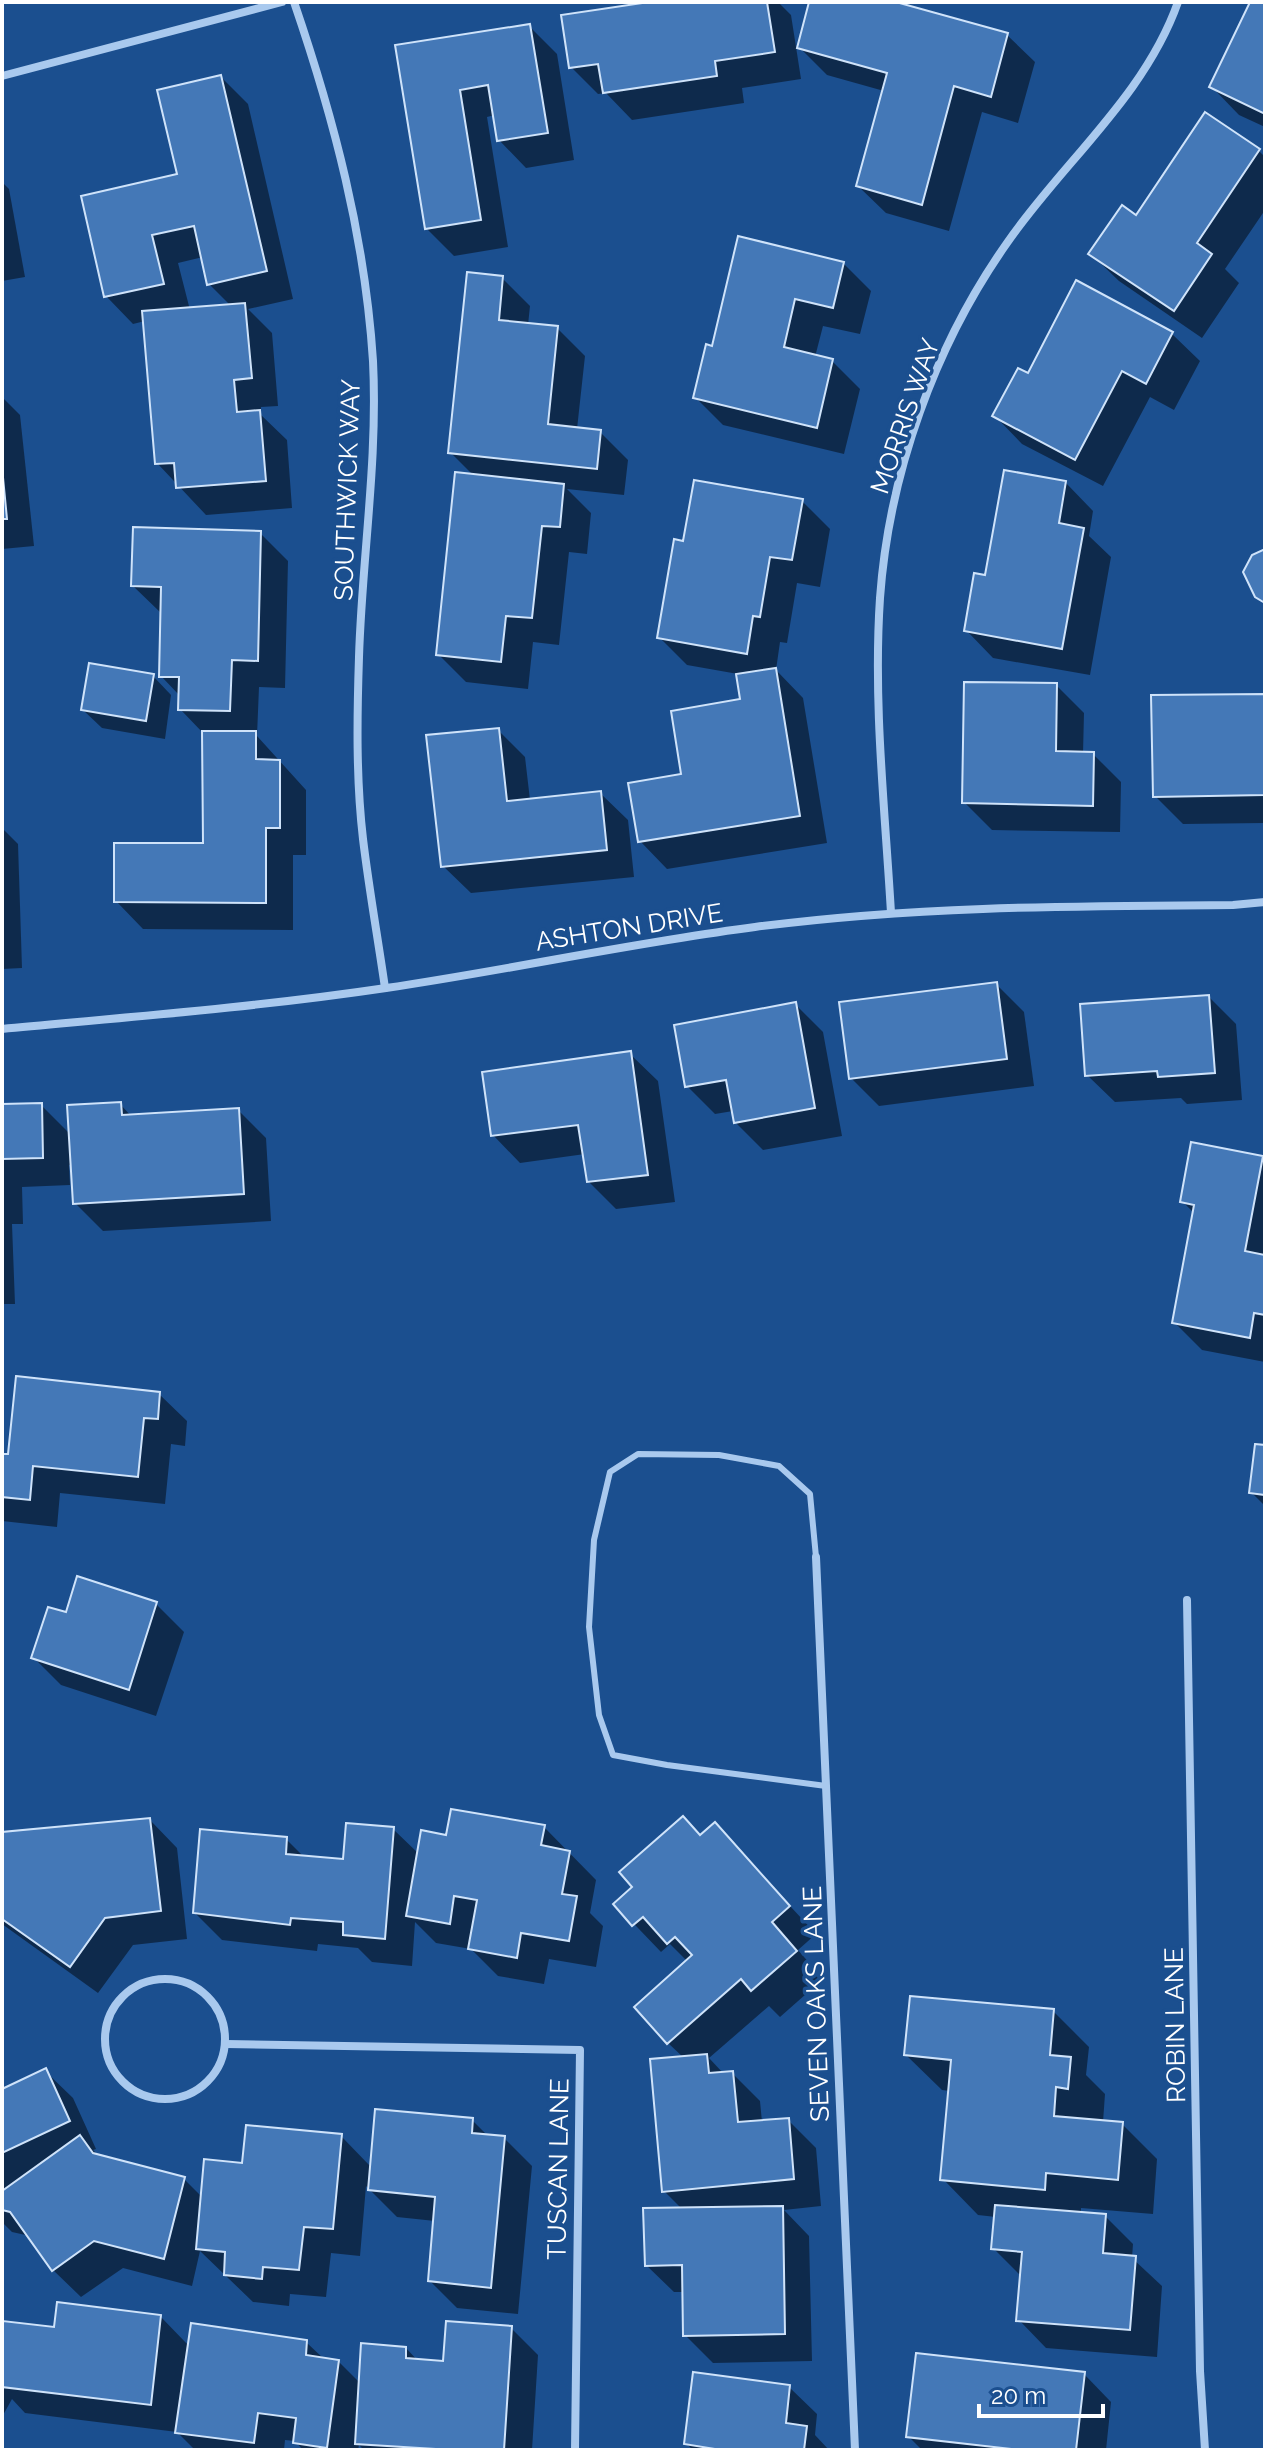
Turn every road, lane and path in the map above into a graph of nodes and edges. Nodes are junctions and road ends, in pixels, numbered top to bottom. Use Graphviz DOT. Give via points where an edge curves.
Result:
graph roads {
  1 [pos="282,2"];
  2 [pos="294,2"];
  3 [pos="1178,2"];
  4 [pos="2,76"];
  5 [pos="1265,902"];
  6 [pos="891,913"];
  7 [pos="385,988"];
  8 [pos="2,1029"];
  9 [pos="816,1557"];
  10 [pos="1187,1600"];
  11 [pos="826,1786"];
  12 [pos="226,2044"];
  13 [pos="575,2450"];
  14 [pos="855,2450"];
  15 [pos="1205,2450"];
  1 -- 4 [label="street"];
  2 -- 7 [label="street, SOUTHWICK WAY" via="343,159 359,238 373,360 374,441 358,746 363,837"];
  3 -- 6 [label="street, MORRIS WAY" via="1169,28 1128,94 1029,213 966,308 909,448 890,522 880,612 878,673"];
  5 -- 6 [label="street, ASHTON DRIVE"];
  6 -- 7 [label="street, ASHTON DRIVE" via="756,926"];
  7 -- 8 [label="street, ASHTON DRIVE" via="257,1006"];
  9 -- 11 [label="street, SEVEN OAKS LANE"];
  9 -- 11 [label="lane" via="810,1494 779,1466 719,1455 638,1454 610,1472 594,1540 589,1627 599,1715 613,1755"];
  10 -- 15 [label="street, ROBIN LANE"];
  11 -- 14 [label="street, SEVEN OAKS LANE"];
  12 -- 12 [label="street" via="223,2021 211,2000 193,1986 171,1979 147,1982 126,1993 112,2011 105,2034 108,2057 119,2078 138,2093 161,2099 184,2097 205,2085 219,2067"];
  12 -- 13 [label="street, TUSCAN LANE" via="580,2050"];
}
